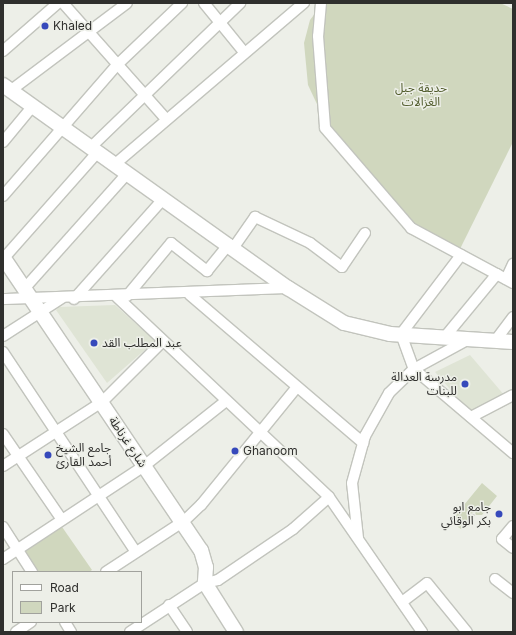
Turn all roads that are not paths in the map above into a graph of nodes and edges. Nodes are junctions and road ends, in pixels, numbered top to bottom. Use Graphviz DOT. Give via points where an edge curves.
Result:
graph roads {
  1 [pos="58,3"];
  2 [pos="63,3"];
  3 [pos="127,3"];
  4 [pos="182,3"];
  5 [pos="204,3"];
  6 [pos="240,3"];
  7 [pos="304,3"];
  8 [pos="320,3"];
  9 [pos="219,20"];
  10 [pos="89,31"];
  11 [pos="3,51"];
  12 [pos="244,52"];
  13 [pos="117,65"];
  14 [pos="7,88"];
  15 [pos="143,95"];
  16 [pos="32,107"];
  17 [pos="166,119"];
  18 [pos="63,129"];
  19 [pos="3,142"];
  20 [pos="94,150"];
  21 [pos="114,165"];
  22 [pos="127,174"];
  23 [pos="3,196"];
  24 [pos="163,199"];
  25 [pos="365,233"];
  26 [pos="231,246"];
  27 [pos="461,255"];
  28 [pos="3,257"];
  29 [pos="513,264"];
  30 [pos="505,279"];
  31 [pos="288,288"];
  32 [pos="27,294"];
  33 [pos="190,295"];
  34 [pos="128,296"];
  35 [pos="117,297"];
  36 [pos="62,298"];
  37 [pos="3,299"];
  38 [pos="74,299"];
  39 [pos="39,312"];
  40 [pos="513,317"];
  41 [pos="401,334"];
  42 [pos="3,336"];
  43 [pos="444,338"];
  44 [pos="467,340"];
  45 [pos="163,341"];
  46 [pos="495,341"];
  47 [pos="513,342"];
  48 [pos="3,352"];
  49 [pos="414,369"];
  50 [pos="298,387"];
  51 [pos="513,395"];
  52 [pos="226,401"];
  53 [pos="102,402"];
  54 [pos="471,417"];
  55 [pos="56,432"];
  56 [pos="260,433"];
  57 [pos="3,434"];
  58 [pos="363,443"];
  59 [pos="513,453"];
  60 [pos="17,455"];
  61 [pos="3,466"];
  62 [pos="144,466"];
  63 [pos="97,494"];
  64 [pos="329,497"];
  65 [pos="62,520"];
  66 [pos="181,524"];
  67 [pos="513,526"];
  68 [pos="3,527"];
  69 [pos="358,540"];
  70 [pos="513,548"];
  71 [pos="18,550"];
  72 [pos="136,552"];
  73 [pos="3,559"];
  74 [pos="31,571"];
  75 [pos="108,571"];
  76 [pos="495,579"];
  77 [pos="205,583"];
  78 [pos="513,593"];
  79 [pos="402,602"];
  80 [pos="169,605"];
  81 [pos="30,623"];
  82 [pos="66,623"];
  83 [pos="16,632"];
  84 [pos="71,632"];
  85 [pos="131,632"];
  86 [pos="187,632"];
  87 [pos="236,632"];
  88 [pos="422,632"];
  89 [pos="467,632"];
  1 -- 11 [label="street"];
  2 -- 10 [label="street"];
  3 -- 10 [label="street"];
  4 -- 13 [label="street"];
  5 -- 9 [label="street"];
  6 -- 9 [label="street"];
  7 -- 12 [label="street"];
  8 -- 27 [label="street" via="318,36 325,128 412,228"];
  9 -- 12 [label="street"];
  9 -- 15 [label="street"];
  10 -- 13 [label="street"];
  10 -- 14 [label="street"];
  12 -- 17 [label="street"];
  13 -- 15 [label="street"];
  13 -- 18 [label="street"];
  14 -- 16 [label="main road"];
  15 -- 17 [label="street"];
  15 -- 20 [label="street"];
  16 -- 18 [label="main road"];
  16 -- 19 [label="street"];
  17 -- 21 [label="street"];
  18 -- 20 [label="main road"];
  18 -- 23 [label="street"];
  20 -- 21 [label="main road"];
  20 -- 28 [label="street"];
  21 -- 22 [label="main road"];
  22 -- 24 [label="main road"];
  22 -- 32 [label="street"];
  24 -- 26 [label="main road"];
  24 -- 38 [label="street"];
  25 -- 26 [label="street" via="342,267 310,243 255,217"];
  26 -- 31 [label="main road"];
  26 -- 34 [label="street" via="207,271 171,243"];
  27 -- 30 [label="street"];
  27 -- 41 [label="street"];
  28 -- 32 [label="main road, شارع غرناطة"];
  29 -- 30 [label="street"];
  30 -- 43 [label="street"];
  31 -- 33 [label="street"];
  31 -- 41 [label="main road" via="344,323"];
  32 -- 36 [label="street"];
  32 -- 37 [label="street"];
  32 -- 39 [label="main road, شارع غرناطة"];
  33 -- 34 [label="street"];
  33 -- 50 [label="street"];
  34 -- 35 [label="street"];
  35 -- 38 [label="street"];
  35 -- 45 [label="street"];
  36 -- 38 [label="street"];
  36 -- 39 [label="street"];
  39 -- 42 [label="street"];
  39 -- 53 [label="main road, شارع غرناطة"];
  40 -- 46 [label="street"];
  41 -- 43 [label="main road"];
  41 -- 49 [label="street"];
  43 -- 44 [label="main road"];
  44 -- 46 [label="main road"];
  44 -- 49 [label="street"];
  45 -- 52 [label="street"];
  45 -- 53 [label="street"];
  46 -- 47 [label="main road"];
  48 -- 55 [label="street"];
  49 -- 54 [label="street"];
  49 -- 58 [label="street" via="389,393"];
  50 -- 56 [label="street"];
  50 -- 58 [label="street"];
  51 -- 54 [label="street"];
  52 -- 56 [label="street"];
  52 -- 62 [label="street"];
  53 -- 55 [label="street"];
  53 -- 62 [label="main road, شارع غرناطة"];
  54 -- 59 [label="street"];
  55 -- 60 [label="street"];
  55 -- 63 [label="street"];
  56 -- 64 [label="street"];
  56 -- 66 [label="street"];
  57 -- 60 [label="street"];
  58 -- 69 [label="street" via="352,483"];
  60 -- 61 [label="street"];
  60 -- 65 [label="street"];
  62 -- 63 [label="street"];
  62 -- 66 [label="main road, شارع غرناطة"];
  63 -- 65 [label="street"];
  63 -- 72 [label="street"];
  64 -- 69 [label="street"];
  64 -- 77 [label="street" via="293,529 218,580"];
  65 -- 71 [label="street"];
  66 -- 72 [label="street"];
  66 -- 77 [label="main road, شارع غرناطة" via="201,550 206,567"];
  67 -- 70 [label="street" via="502,539"];
  68 -- 71 [label="street"];
  69 -- 79 [label="street"];
  71 -- 73 [label="street"];
  71 -- 74 [label="street"];
  72 -- 75 [label="street"];
  76 -- 78 [label="street"];
  77 -- 80 [label="street"];
  77 -- 87 [label="main road"];
  79 -- 88 [label="street"];
  79 -- 89 [label="street" via="427,583"];
  80 -- 85 [label="street"];
  80 -- 86 [label="street"];
  81 -- 83 [label="street"];
  82 -- 84 [label="street"];
}
